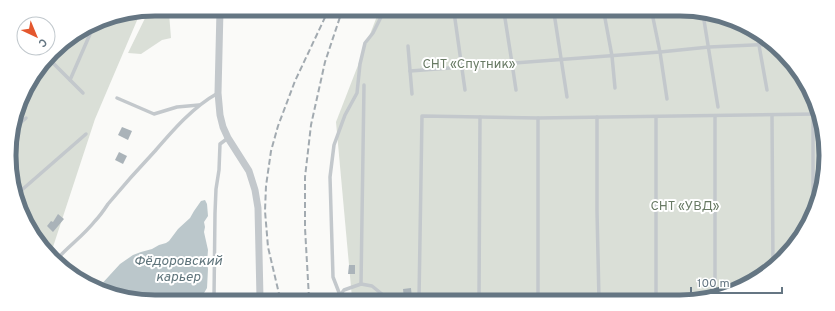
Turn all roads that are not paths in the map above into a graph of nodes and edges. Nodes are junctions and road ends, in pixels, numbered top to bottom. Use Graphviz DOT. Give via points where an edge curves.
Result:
graph roads {
  1 [pos="220,16"];
  2 [pos="455,16"];
  3 [pos="505,16"];
  4 [pos="555,16"];
  5 [pos="605,16"];
  6 [pos="652,16"];
  7 [pos="381,17"];
  8 [pos="704,18"];
  9 [pos="91,32"];
  10 [pos="759,44"];
  11 [pos="762,44"];
  12 [pos="408,46"];
  13 [pos="709,47"];
  14 [pos="660,52"];
  15 [pos="612,56"];
  16 [pos="562,59"];
  17 [pos="52,62"];
  18 [pos="512,63"];
  19 [pos="461,66"];
  20 [pos="410,71"];
  21 [pos="70,80"];
  22 [pos="364,85"];
  23 [pos="614,88"];
  24 [pos="465,90"];
  25 [pos="516,90"];
  26 [pos="767,90"];
  27 [pos="83,93"];
  28 [pos="218,93"];
  29 [pos="412,94"];
  30 [pos="567,97"];
  31 [pos="117,98"];
  32 [pos="667,99"];
  33 [pos="200,105"];
  34 [pos="718,107"];
  35 [pos="813,114"];
  36 [pos="772,115"];
  37 [pos="715,116"];
  38 [pos="480,117"];
  39 [pos="656,117"];
  40 [pos="26,118"];
  41 [pos="538,118"];
  42 [pos="597,118"];
  43 [pos="20,123"];
  44 [pos="815,123"];
  45 [pos="86,134"];
  46 [pos="228,138"];
  47 [pos="21,191"];
  48 [pos="813,194"];
  49 [pos="60,256"];
  50 [pos="773,258"];
  51 [pos="361,284"];
  52 [pos="715,290"];
  53 [pos="214,295"];
  54 [pos="260,295"];
  55 [pos="339,295"];
  56 [pos="341,295"];
  57 [pos="383,295"];
  58 [pos="419,295"];
  59 [pos="479,295"];
  60 [pos="538,295"];
  61 [pos="599,295"];
  62 [pos="656,295"];
  1 -- 28 [label="street"];
  2 -- 19 [label="lane"];
  3 -- 18 [label="lane"];
  4 -- 16 [label="lane"];
  5 -- 15 [label="lane"];
  6 -- 14 [label="lane"];
  7 -- 55 [label="lane" via="365,43 357,93 345,115 334,145 330,176 333,277"];
  8 -- 13 [label="lane"];
  9 -- 21 [label="lane"];
  10 -- 11 [label="lane"];
  10 -- 13 [label="lane"];
  10 -- 26 [label="lane"];
  12 -- 20 [label="lane"];
  13 -- 14 [label="lane"];
  13 -- 34 [label="lane"];
  14 -- 15 [label="lane"];
  14 -- 32 [label="lane"];
  15 -- 16 [label="lane"];
  15 -- 23 [label="lane"];
  16 -- 18 [label="lane"];
  16 -- 30 [label="lane"];
  17 -- 21 [label="lane"];
  18 -- 19 [label="lane"];
  18 -- 25 [label="lane"];
  19 -- 20 [label="lane"];
  19 -- 24 [label="lane"];
  20 -- 29 [label="lane"];
  21 -- 27 [label="lane"];
  22 -- 51 [label="lane"];
  28 -- 33 [label="lane"];
  28 -- 46 [label="street" via="220,115"];
  31 -- 33 [label="lane" via="154,114 177,107"];
  33 -- 49 [label="lane" via="166,138 94,222"];
  35 -- 36 [label="lane"];
  36 -- 37 [label="lane"];
  36 -- 50 [label="lane"];
  37 -- 39 [label="lane"];
  37 -- 52 [label="lane"];
  38 -- 41 [label="lane"];
  38 -- 58 [label="lane" via="422,116"];
  38 -- 59 [label="lane"];
  39 -- 42 [label="lane"];
  39 -- 62 [label="lane"];
  40 -- 43 [label="lane"];
  41 -- 42 [label="lane"];
  41 -- 60 [label="lane"];
  42 -- 61 [label="lane"];
  44 -- 48 [label="lane"];
  45 -- 47 [label="lane"];
  46 -- 53 [label="lane" via="220,144 215,214"];
  46 -- 54 [label="street" via="248,171 255,190 258,208"];
  51 -- 56 [label="lane" via="344,290"];
  51 -- 57 [label="lane" via="372,286"];
}
